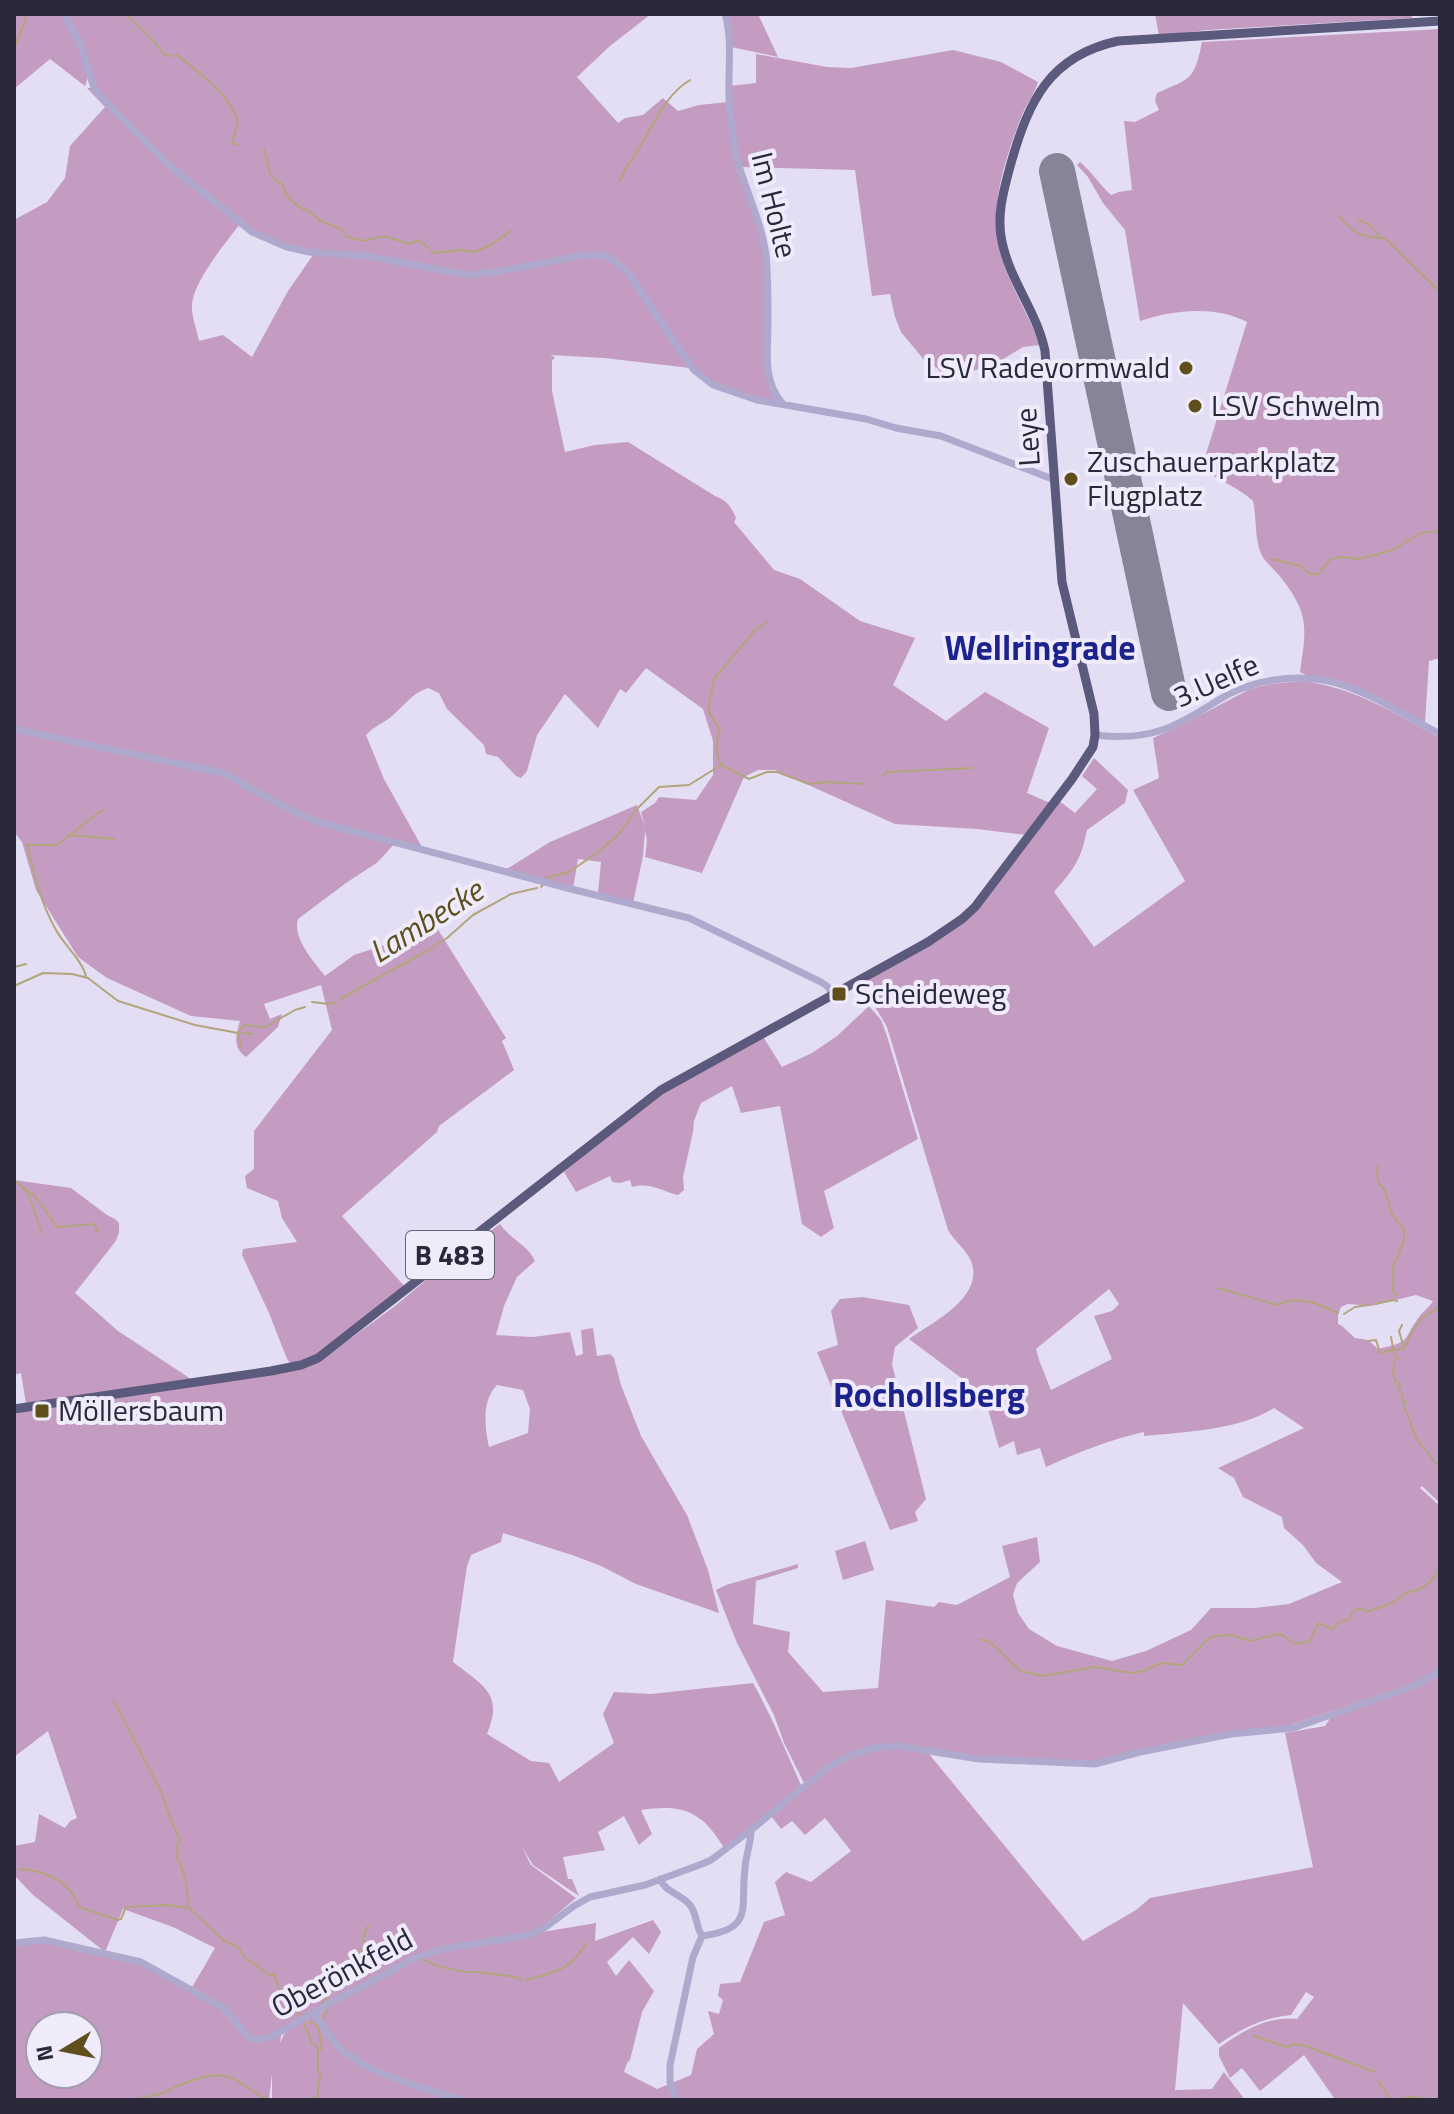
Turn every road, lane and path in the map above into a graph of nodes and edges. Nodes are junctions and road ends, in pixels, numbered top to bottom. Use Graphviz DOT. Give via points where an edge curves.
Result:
graph roads {
  1 [pos="64,14"];
  2 [pos="725,14"];
  3 [pos="1440,21"];
  4 [pos="783,404"];
  5 [pos="1055,480"];
  6 [pos="14,729"];
  7 [pos="1440,734"];
  8 [pos="1095,735"];
  9 [pos="832,994"];
  10 [pos="14,1409"];
  11 [pos="1438,1672"];
  12 [pos="751,1830"];
  13 [pos="660,1879"];
  14 [pos="700,1939"];
  15 [pos="14,1943"];
  16 [pos="314,2013"];
  17 [pos="462,2100"];
  18 [pos="677,2100"];
  1 -- 4 [label="street" via="99,95 169,165 252,232 309,252 367,256 467,275 603,255 627,271 705,380 734,394"];
  2 -- 4 [label="street, Im Holte" via="734,145 765,252 767,369"];
  3 -- 5 [label="main road, Leye" via="1107,43 1060,69 1040,91 1021,130 1000,223 1005,255 1045,351"];
  4 -- 5 [label="street" via="941,436"];
  5 -- 8 [label="main road, Leye" via="1064,595 1093,706"];
  6 -- 9 [label="street" via="223,773 318,822 694,920 825,984"];
  7 -- 8 [label="street, 3.Uelfe" via="1358,691 1294,678 1251,685 1162,730"];
  8 -- 9 [label="main road, B 483" via="1090,752 1055,801 962,919"];
  9 -- 10 [label="main road, B 483" via="661,1090 318,1358 271,1371"];
  11 -- 12 [label="street, Oberönkfeld" via="1403,1690 1293,1728 1231,1734 1095,1764 872,1748 838,1762"];
  12 -- 13 [label="street, Oberönkfeld" via="711,1860"];
  12 -- 14 [label="street" via="742,1914 725,1933"];
  13 -- 14 [label="street" via="690,1905"];
  13 -- 16 [label="street, Oberönkfeld" via="590,1897 529,1935 417,1957"];
  14 -- 18 [label="street" via="670,2065"];
  15 -- 16 [label="street, Oberönkfeld" via="44,1940 141,1962 222,2007 250,2038 273,2036"];
  16 -- 17 [label="street" via="337,2045 360,2061 400,2081"];
}
